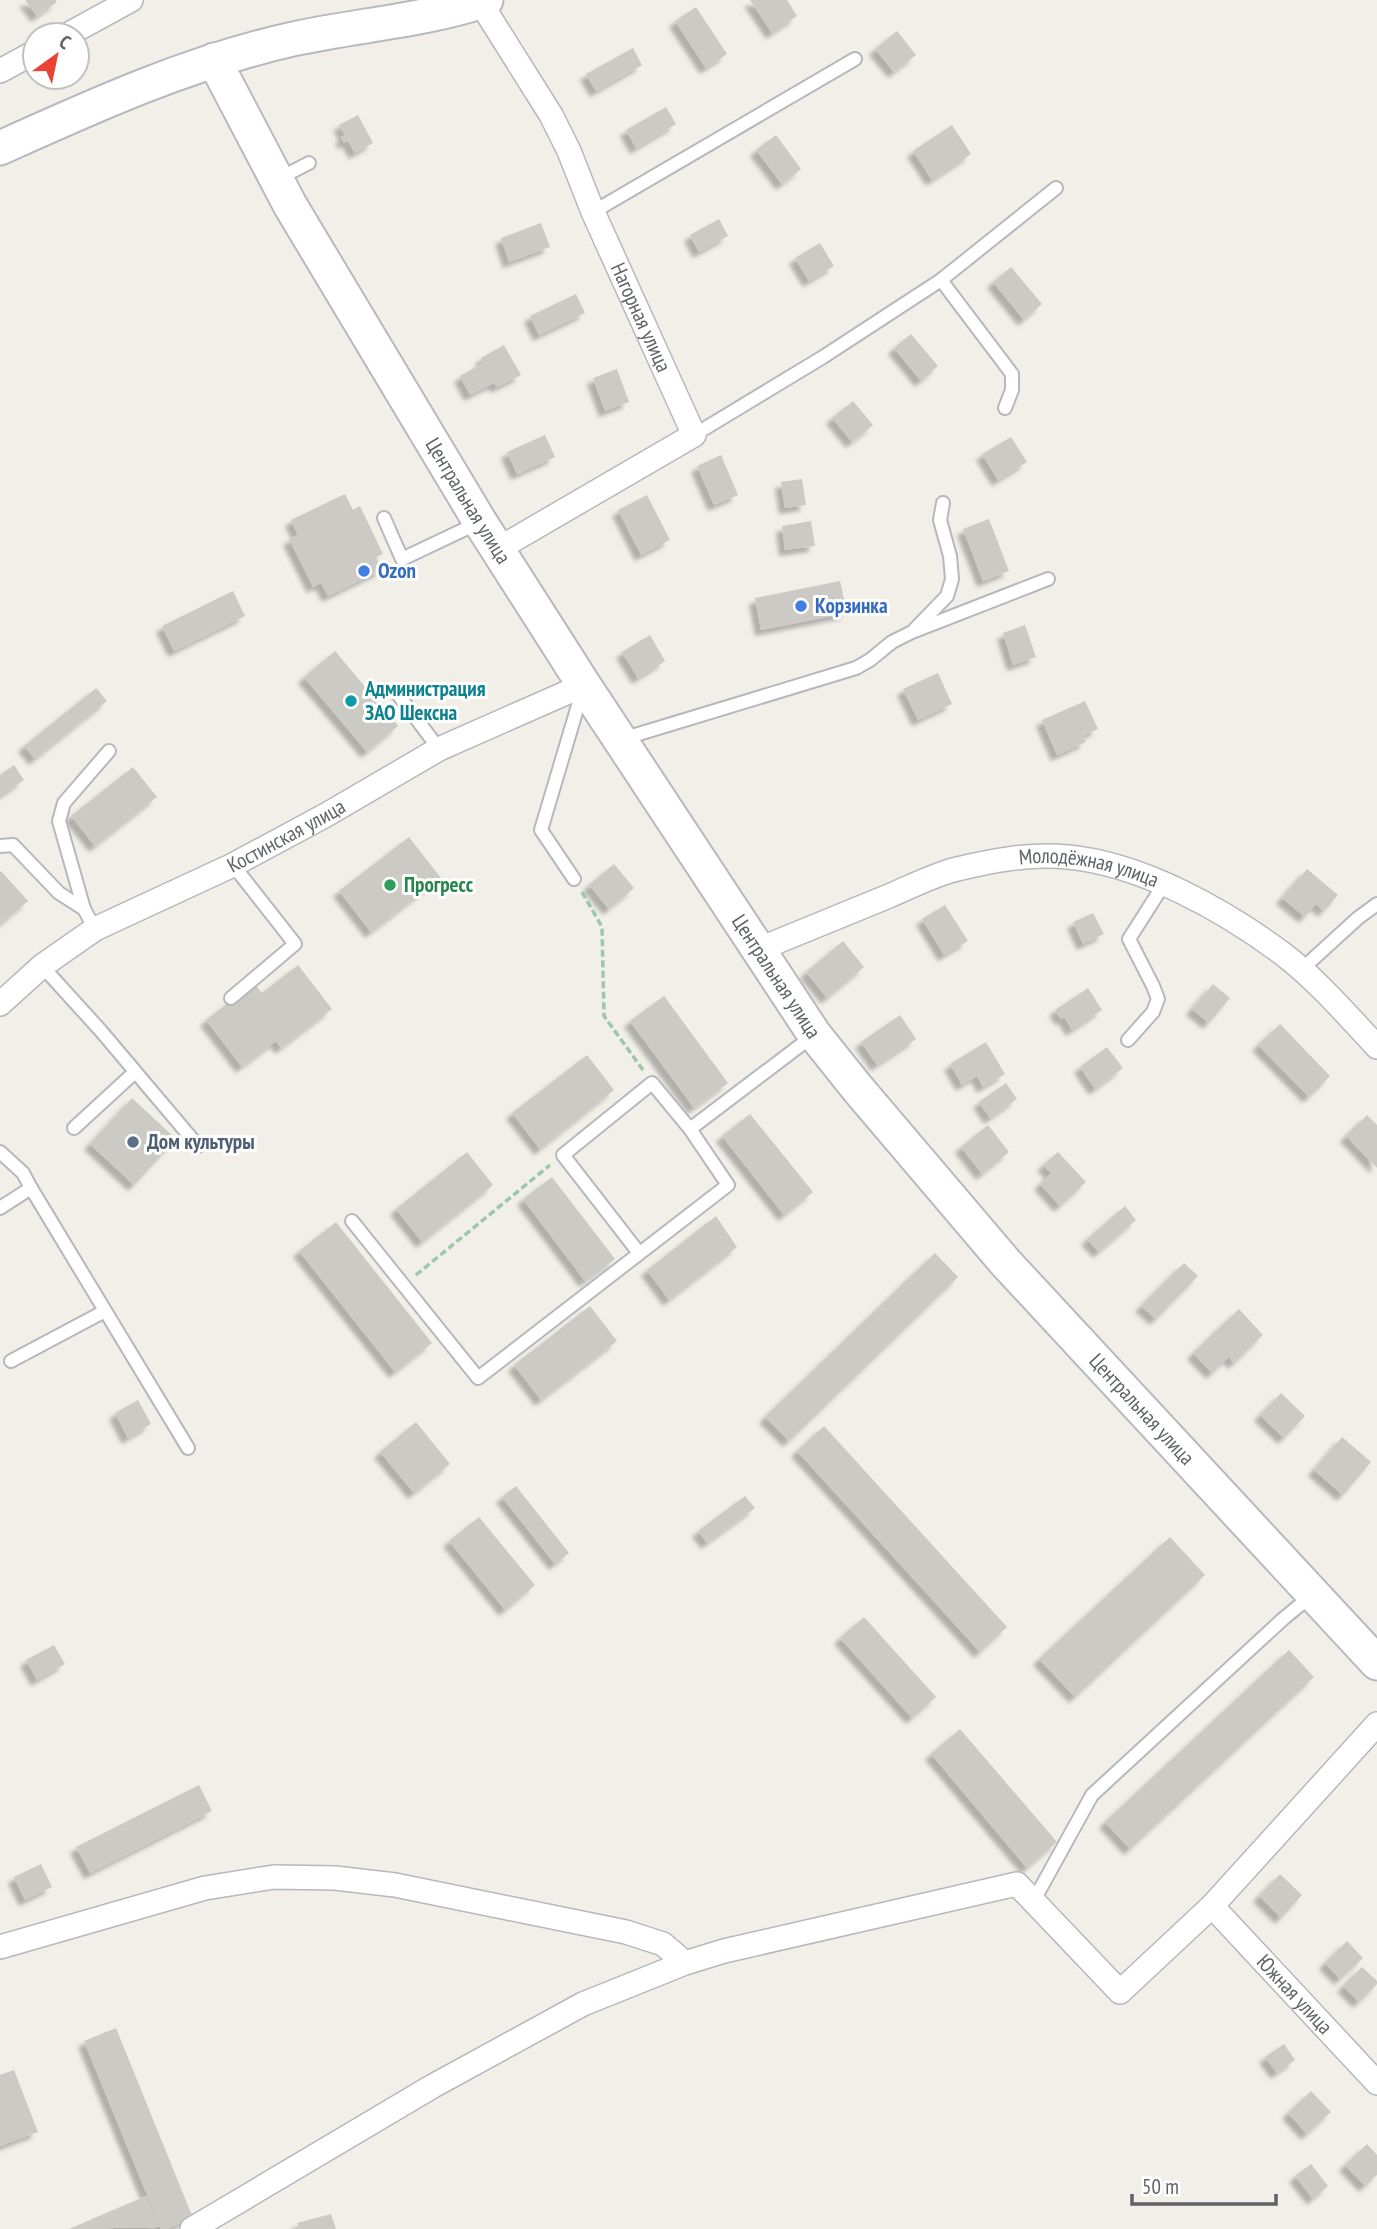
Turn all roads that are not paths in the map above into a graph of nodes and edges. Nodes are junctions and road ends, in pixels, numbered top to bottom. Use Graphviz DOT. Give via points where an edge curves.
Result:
graph roads {
  1 [pos="131,0"];
  2 [pos="483,1"];
  3 [pos="415,8"];
  4 [pos="91,22"];
  5 [pos="855,59"];
  6 [pos="21,60"];
  7 [pos="214,61"];
  8 [pos="0,71"];
  9 [pos="0,148"];
  10 [pos="309,163"];
  11 [pos="1056,188"];
  12 [pos="283,192"];
  13 [pos="593,212"];
  14 [pos="941,280"];
  15 [pos="1005,408"];
  16 [pos="694,435"];
  17 [pos="943,503"];
  18 [pos="384,519"];
  19 [pos="480,522"];
  20 [pos="498,549"];
  21 [pos="1048,579"];
  22 [pos="912,632"];
  23 [pos="584,685"];
  24 [pos="397,693"];
  25 [pos="622,740"];
  26 [pos="439,749"];
  27 [pos="108,751"];
  28 [pos="0,846"];
  29 [pos="233,865"];
  30 [pos="574,879"];
  31 [pos="1164,884"];
  32 [pos="1377,904"];
  33 [pos="89,919"];
  34 [pos="757,950"];
  35 [pos="42,966"];
  36 [pos="1301,970"];
  37 [pos="231,998"];
  38 [pos="0,1004"];
  39 [pos="814,1034"];
  40 [pos="1128,1040"];
  41 [pos="1377,1047"];
  42 [pos="135,1072"];
  43 [pos="74,1128"];
  44 [pos="690,1129"];
  45 [pos="198,1146"];
  46 [pos="0,1152"];
  47 [pos="32,1188"];
  48 [pos="0,1208"];
  49 [pos="352,1221"];
  50 [pos="639,1254"];
  51 [pos="105,1311"];
  52 [pos="11,1361"];
  53 [pos="188,1448"];
  54 [pos="1312,1595"];
  55 [pos="1377,1663"];
  56 [pos="1377,1724"];
  57 [pos="1033,1902"];
  58 [pos="1212,1906"];
  59 [pos="0,1947"];
  60 [pos="685,1963"];
  61 [pos="1377,2083"];
  62 [pos="192,2229"];
  1 -- 4 [label="street"];
  2 -- 3 [label="street"];
  2 -- 13 [label="street, Нагорная улица" via="551,115"];
  3 -- 7 [label="street"];
  5 -- 13 [label="lane"];
  6 -- 8 [label="street"];
  7 -- 9 [label="street" via="108,99"];
  7 -- 12 [label="street, Центральная улица"];
  10 -- 12 [label="lane"];
  11 -- 14 [label="lane"];
  12 -- 19 [label="street, Центральная улица"];
  13 -- 16 [label="street, Нагорная улица"];
  14 -- 15 [label="lane" via="1012,374"];
  14 -- 16 [label="lane"];
  16 -- 20 [label="street"];
  17 -- 22 [label="lane" via="940,520 952,579 947,596"];
  18 -- 19 [label="lane" via="402,559"];
  19 -- 20 [label="street, Центральная улица"];
  20 -- 23 [label="street, Центральная улица"];
  21 -- 22 [label="lane"];
  22 -- 25 [label="lane" via="856,668"];
  23 -- 25 [label="street, Центральная улица"];
  23 -- 26 [label="street, Костинская улица"];
  23 -- 30 [label="lane" via="541,830"];
  24 -- 26 [label="lane"];
  25 -- 34 [label="street, Центральная улица"];
  26 -- 29 [label="street, Костинская улица"];
  27 -- 33 [label="lane" via="64,803 59,821"];
  28 -- 33 [label="lane" via="13,845"];
  29 -- 33 [label="street, Костинская улица"];
  29 -- 37 [label="lane" via="295,944"];
  31 -- 34 [label="street, Молодёжная улица" via="1102,862 1066,856 1013,858 951,871"];
  31 -- 36 [label="street, Молодёжная улица" via="1233,921"];
  31 -- 40 [label="lane" via="1129,939 1158,999 1153,1012"];
  32 -- 36 [label="lane"];
  33 -- 35 [label="street, Костинская улица"];
  34 -- 39 [label="street, Центральная улица"];
  35 -- 38 [label="street, Костинская улица"];
  35 -- 42 [label="lane"];
  36 -- 41 [label="street, Молодёжная улица"];
  39 -- 44 [label="lane"];
  39 -- 54 [label="street, Центральная улица" via="1006,1262"];
  42 -- 43 [label="lane"];
  42 -- 45 [label="lane"];
  44 -- 50 [label="lane" via="727,1185"];
  44 -- 50 [label="lane" via="652,1083 563,1154"];
  46 -- 47 [label="lane"];
  47 -- 48 [label="lane"];
  47 -- 51 [label="lane"];
  49 -- 50 [label="lane" via="478,1378"];
  51 -- 52 [label="lane"];
  51 -- 53 [label="lane"];
  54 -- 55 [label="street, Центральная улица"];
  54 -- 57 [label="lane" via="1092,1795"];
  56 -- 58 [label="street"];
  57 -- 58 [label="street" via="1120,1992"];
  57 -- 60 [label="street" via="1017,1885"];
  58 -- 61 [label="street, Южная улица"];
  59 -- 60 [label="street" via="205,1888 274,1877 335,1878 395,1885 626,1932 663,1944"];
  60 -- 62 [label="street" via="583,2004 421,2093"];
}
